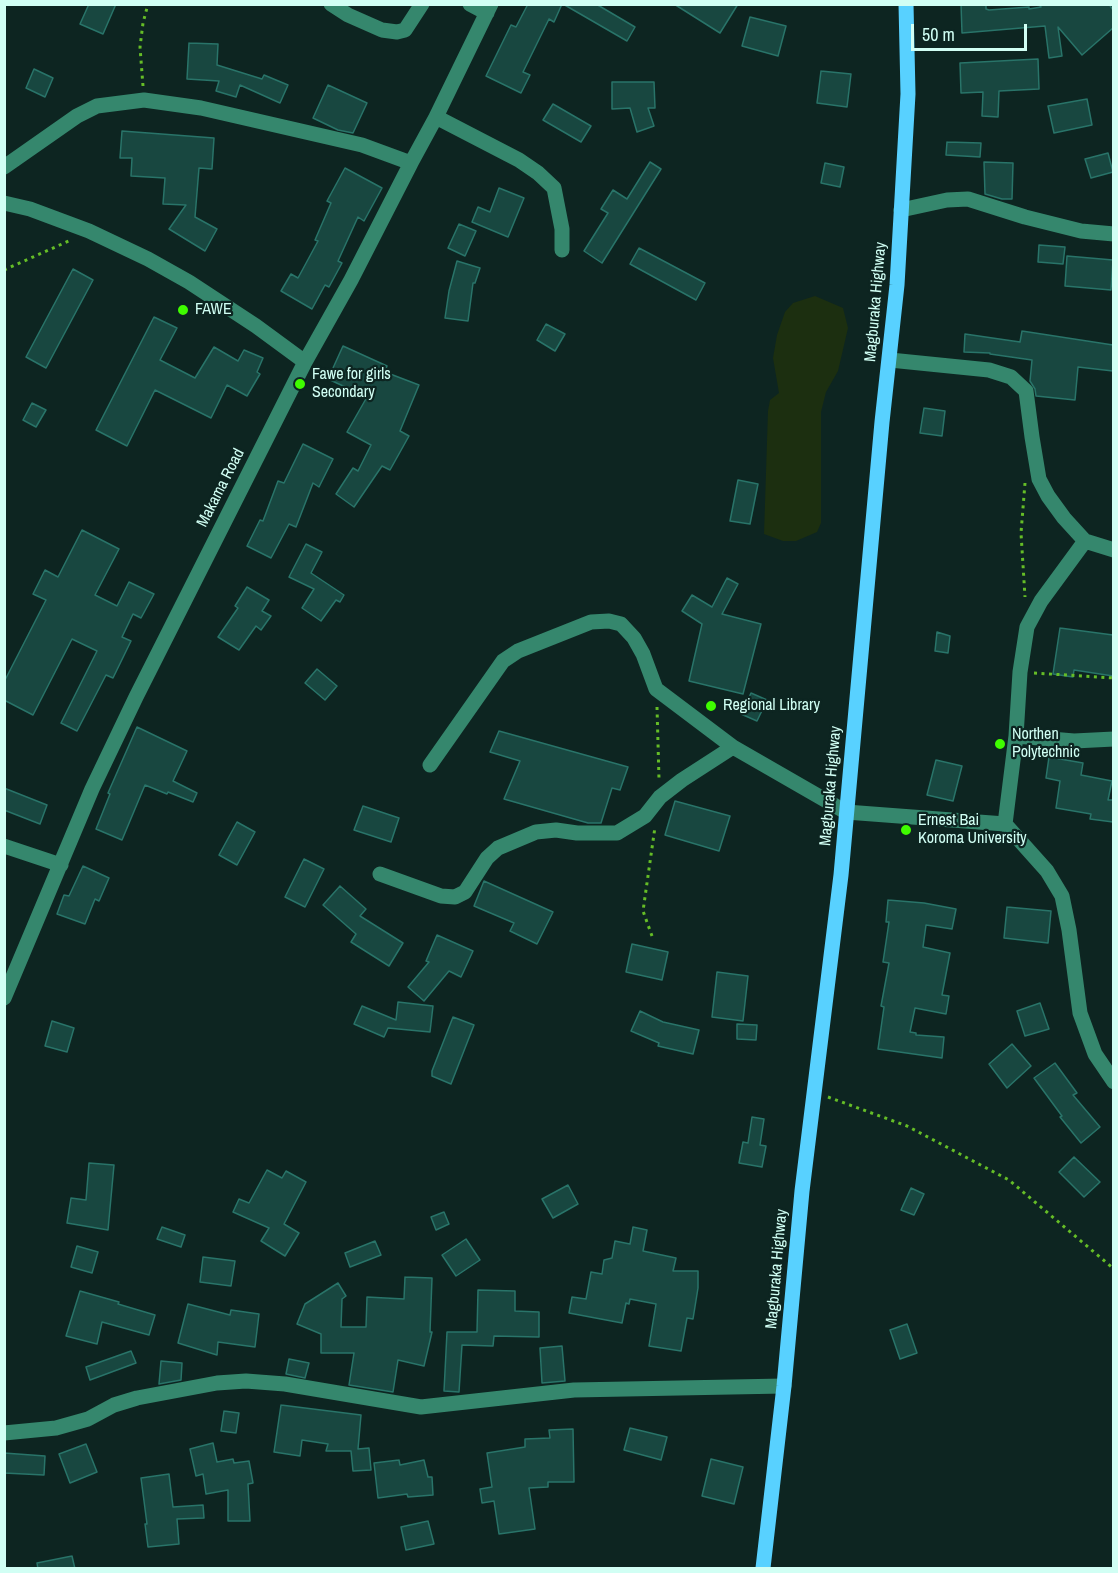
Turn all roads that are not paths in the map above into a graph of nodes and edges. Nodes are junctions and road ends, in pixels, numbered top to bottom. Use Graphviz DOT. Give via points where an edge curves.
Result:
graph roads {
  1 [pos="331,4"];
  2 [pos="422,4"];
  3 [pos="470,4"];
  4 [pos="906,4"];
  5 [pos="489,9"];
  6 [pos="436,117"];
  7 [pos="411,163"];
  8 [pos="4,167"];
  9 [pos="4,202"];
  10 [pos="901,210"];
  11 [pos="1113,234"];
  12 [pos="562,250"];
  13 [pos="890,360"];
  14 [pos="305,362"];
  15 [pos="1085,541"];
  16 [pos="1113,550"];
  17 [pos="1016,736"];
  18 [pos="1113,739"];
  19 [pos="733,747"];
  20 [pos="430,765"];
  21 [pos="846,812"];
  22 [pos="1005,824"];
  23 [pos="4,846"];
  24 [pos="62,865"];
  25 [pos="380,874"];
  26 [pos="4,998"];
  27 [pos="1113,1082"];
  28 [pos="784,1386"];
  29 [pos="4,1433"];
  30 [pos="763,1569"];
  1 -- 2 [label="street" via="382,30 397,32 405,30"];
  3 -- 5 [label="street"];
  4 -- 10 [label="main road, Magburaka Highway" via="908,94"];
  5 -- 6 [label="street, Makama Road"];
  6 -- 7 [label="street, Makama Road"];
  6 -- 12 [label="street" via="519,160 554,188"];
  7 -- 8 [label="street" via="362,145 201,108 144,100 97,106"];
  7 -- 14 [label="street, Makama Road"];
  9 -- 14 [label="street" via="89,231 148,259 189,282"];
  10 -- 11 [label="street" via="968,199 1081,231"];
  10 -- 13 [label="main road, Magburaka Highway"];
  13 -- 15 [label="street" via="989,370 1011,377 1026,391 1039,479 1053,503"];
  13 -- 21 [label="main road, Magburaka Highway"];
  14 -- 24 [label="street, Makama Road" via="131,707"];
  15 -- 16 [label="street"];
  15 -- 17 [label="street" via="1041,601 1028,627 1020,672"];
  17 -- 18 [label="street" via="1074,741"];
  17 -- 22 [label="street"];
  19 -- 20 [label="street" via="656,688 643,654 621,624 591,622 518,651 503,661"];
  19 -- 21 [label="street"];
  19 -- 25 [label="street" via="682,780 660,797 645,816 617,833 536,832 498,848 486,858 465,892 455,897 441,896"];
  21 -- 22 [label="street"];
  21 -- 28 [label="main road, Magburaka Highway" via="802,1191"];
  22 -- 27 [label="street" via="1047,871 1062,896 1080,1013 1095,1054"];
  23 -- 24 [label="street"];
  24 -- 26 [label="street, Makama Road"];
  28 -- 29 [label="street" via="574,1390 422,1407 285,1384 227,1382 137,1398 56,1428"];
  28 -- 30 [label="main road, Magburaka Highway"];
}
